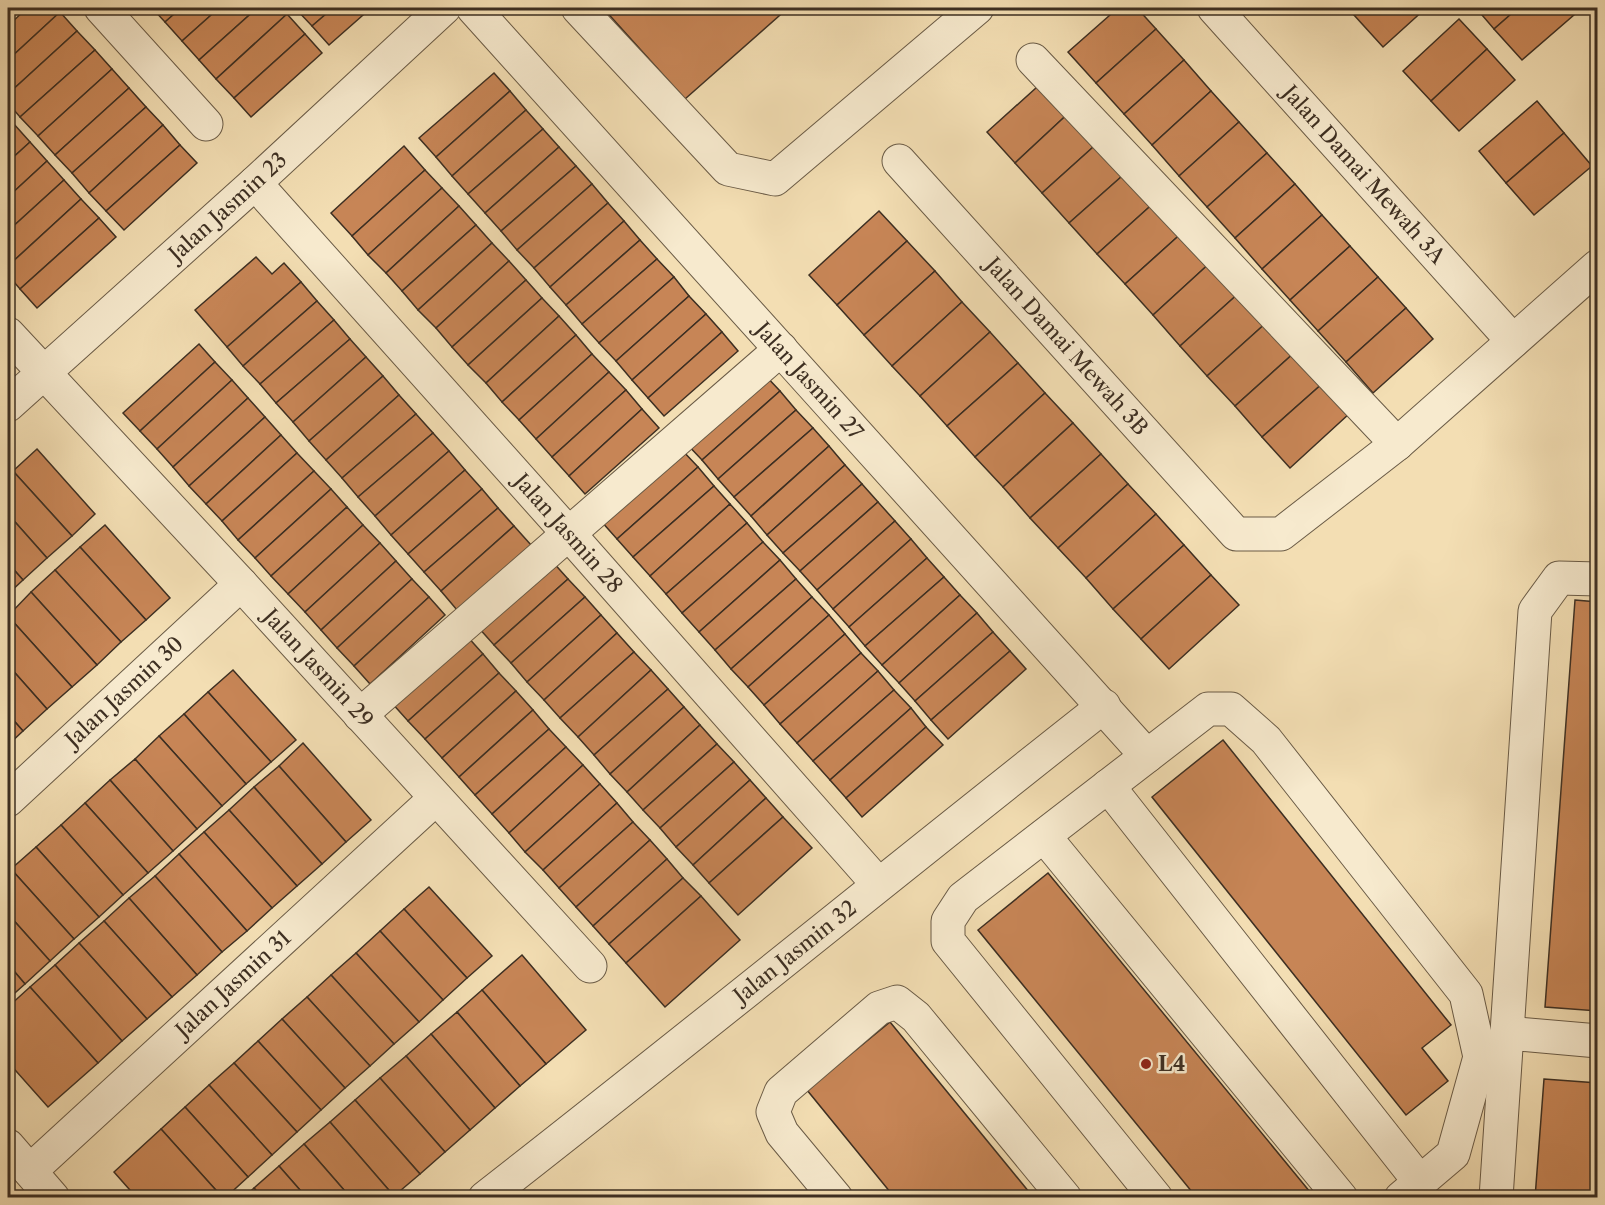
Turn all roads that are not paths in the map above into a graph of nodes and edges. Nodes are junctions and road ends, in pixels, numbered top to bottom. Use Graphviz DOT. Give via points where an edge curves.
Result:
graph roads {
  1 [pos="101,8"];
  2 [pos="444,8"];
  3 [pos="473,8"];
  4 [pos="578,8"];
  5 [pos="977,8"];
  6 [pos="1214,8"];
  7 [pos="1033,60"];
  8 [pos="206,124"];
  9 [pos="899,161"];
  10 [pos="255,183"];
  11 [pos="1598,266"];
  12 [pos="8,334"];
  13 [pos="1513,341"];
  14 [pos="781,349"];
  15 [pos="43,374"];
  16 [pos="8,405"];
  17 [pos="1397,444"];
  18 [pos="569,534"];
  19 [pos="1598,579"];
  20 [pos="241,584"];
  21 [pos="1104,706"];
  22 [pos="360,716"];
  23 [pos="1147,756"];
  24 [pos="1108,786"];
  25 [pos="436,798"];
  26 [pos="8,800"];
  27 [pos="1044,836"];
  28 [pos="878,884"];
  29 [pos="590,966"];
  30 [pos="1507,1033"];
  31 [pos="1598,1041"];
  32 [pos="8,1146"];
  33 [pos="30,1171"];
  34 [pos="1411,1190"];
  35 [pos="53,1197"];
  36 [pos="486,1197"];
  37 [pos="836,1197"];
  38 [pos="1065,1197"];
  39 [pos="1156,1197"];
  40 [pos="1341,1197"];
  41 [pos="1496,1197"];
  1 -- 8 [label="street"];
  2 -- 10 [label="street, Jalan Jasmin 23"];
  3 -- 14 [label="street, Jalan Jasmin 27"];
  4 -- 5 [label="street" via="728,169 775,179"];
  6 -- 13 [label="street, Jalan Damai Mewah 3A"];
  7 -- 17 [label="street"];
  9 -- 17 [label="street, Jalan Damai Mewah 3B" via="1236,534 1281,534"];
  10 -- 15 [label="street, Jalan Jasmin 23"];
  10 -- 18 [label="street, Jalan Jasmin 28"];
  11 -- 13 [label="street"];
  12 -- 15 [label="street, Jalan Jasmin 29"];
  13 -- 17 [label="street"];
  14 -- 18 [label="street"];
  14 -- 21 [label="street, Jalan Jasmin 27"];
  15 -- 16 [label="street, Jalan Jasmin 23"];
  15 -- 20 [label="street, Jalan Jasmin 29"];
  18 -- 22 [label="street"];
  18 -- 28 [label="street, Jalan Jasmin 28"];
  19 -- 30 [label="street" via="1559,578 1535,611"];
  20 -- 22 [label="street, Jalan Jasmin 29"];
  20 -- 26 [label="street, Jalan Jasmin 30"];
  21 -- 23 [label="street, Jalan Jasmin 27"];
  21 -- 28 [label="street, Jalan Jasmin 32"];
  22 -- 25 [label="street, Jalan Jasmin 29"];
  23 -- 24 [label="street"];
  23 -- 34 [label="street" via="1208,709 1231,709 1266,740 1466,994 1480,1057 1453,1154"];
  24 -- 27 [label="street"];
  24 -- 34 [label="street"];
  25 -- 29 [label="street, Jalan Jasmin 29"];
  25 -- 33 [label="street, Jalan Jasmin 31"];
  27 -- 39 [label="street" via="963,898 948,921 948,941"];
  27 -- 40 [label="street"];
  28 -- 36 [label="street, Jalan Jasmin 32"];
  30 -- 31 [label="street"];
  30 -- 41 [label="street"];
  32 -- 33 [label="street"];
  33 -- 35 [label="street"];
  37 -- 38 [label="street" via="782,1133 772,1112 781,1092 879,1008 897,1002 916,1017"];
}
